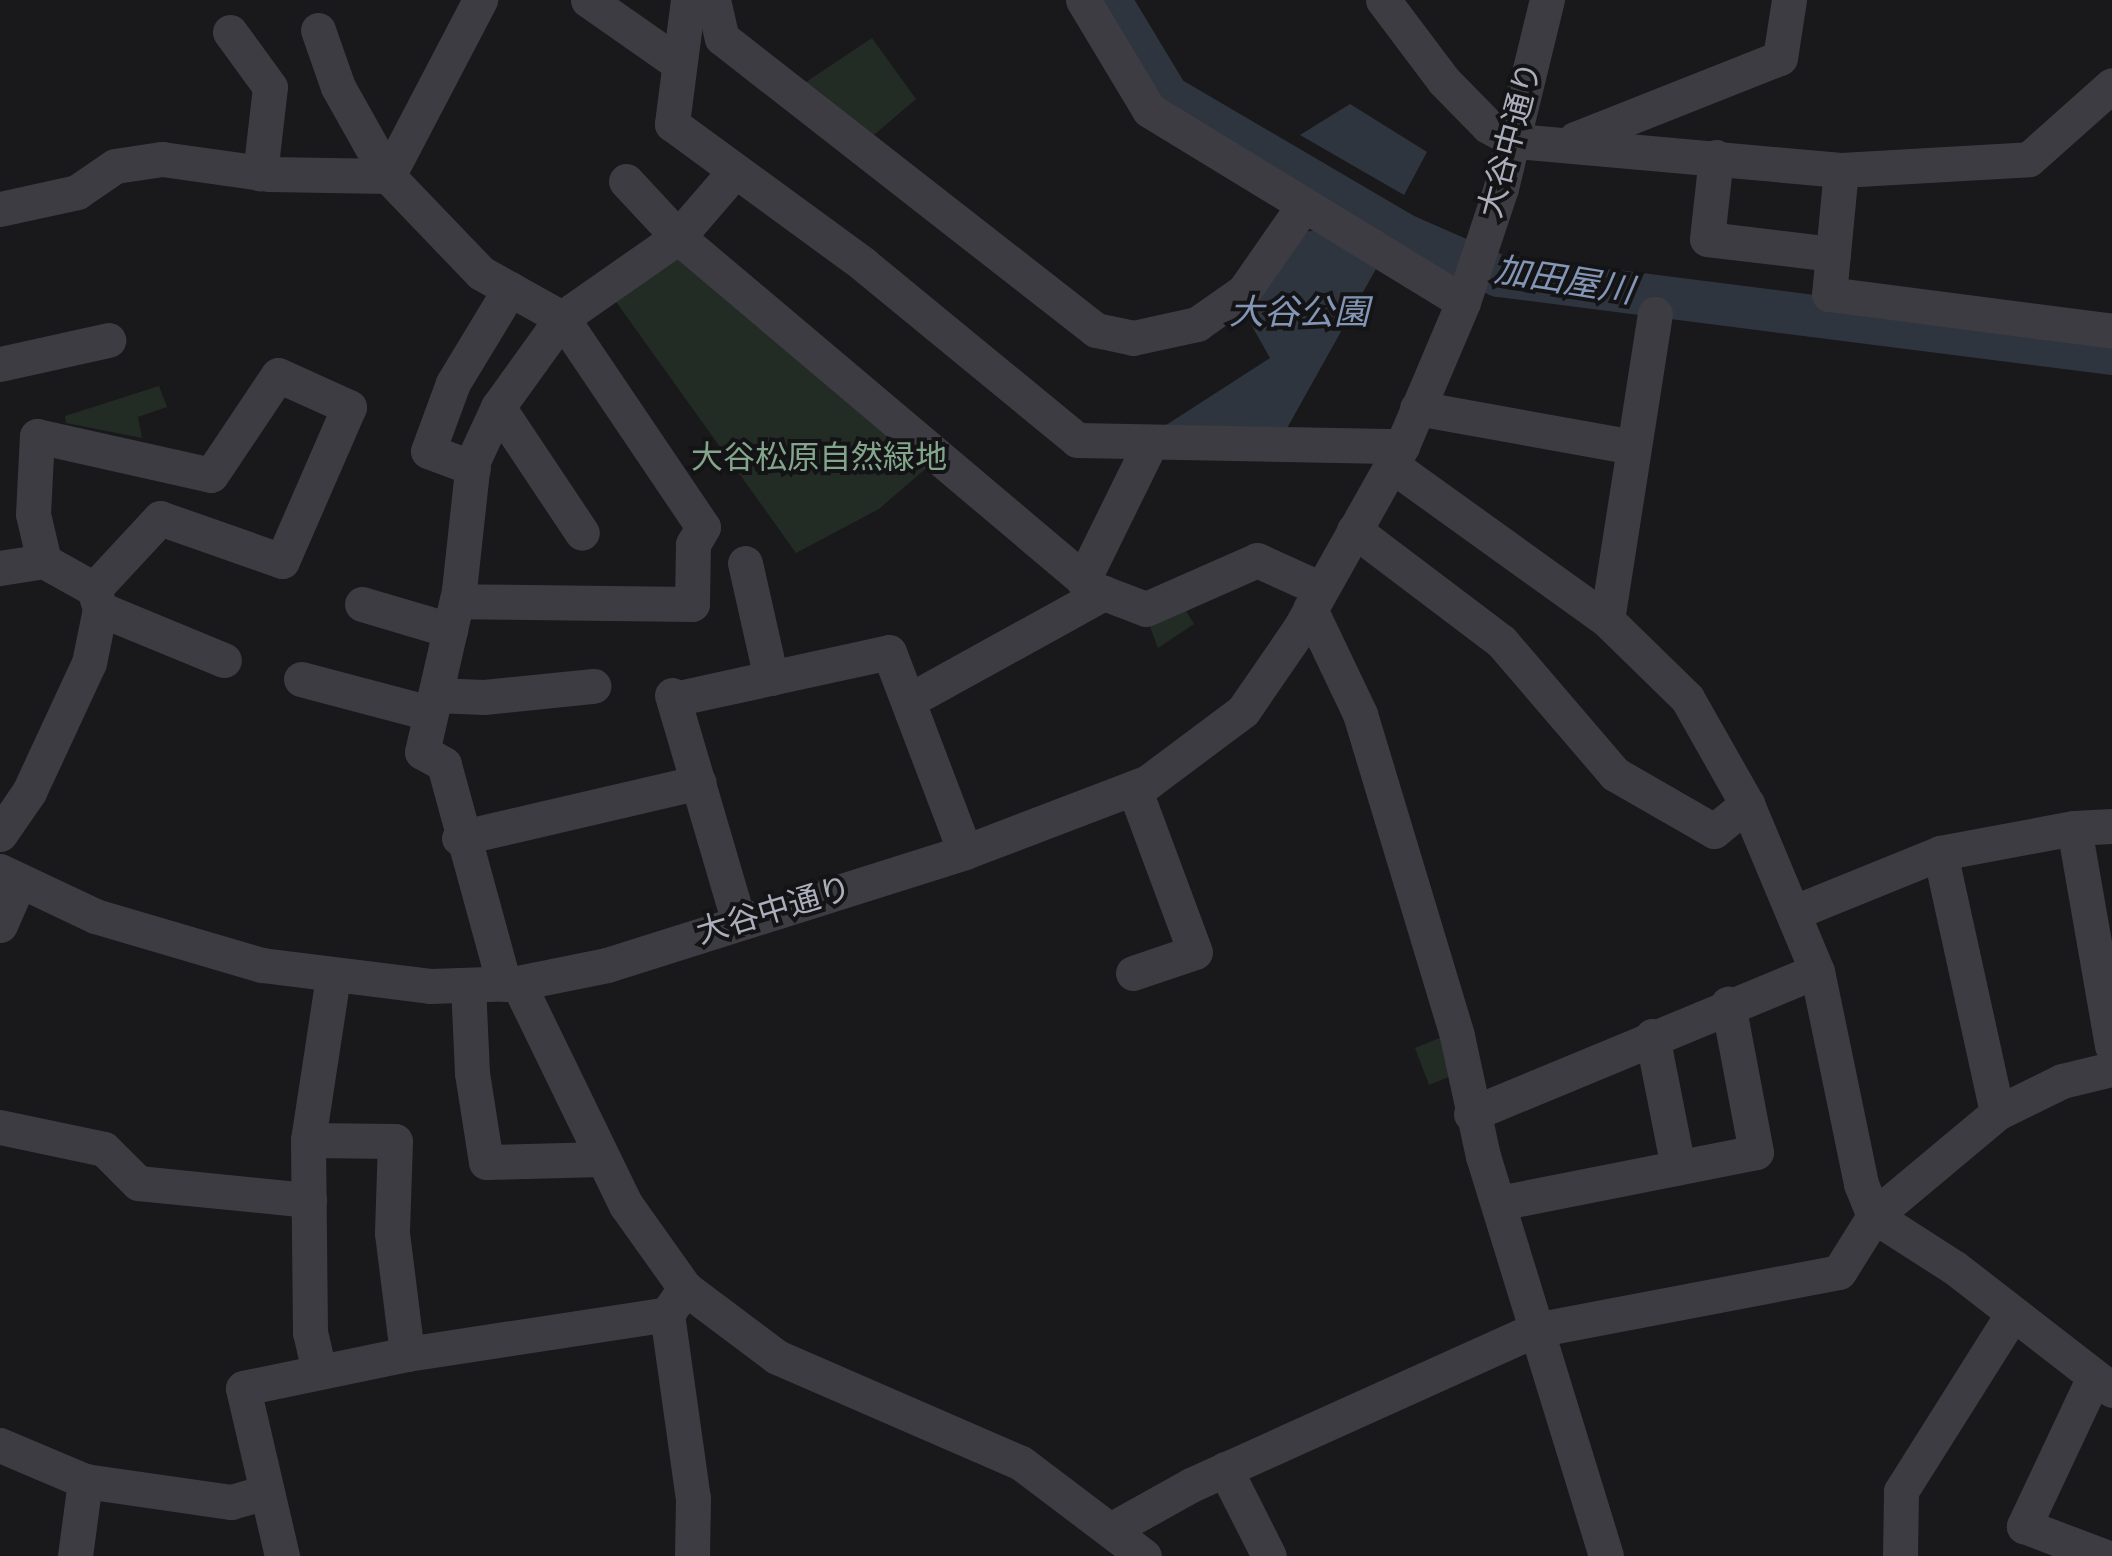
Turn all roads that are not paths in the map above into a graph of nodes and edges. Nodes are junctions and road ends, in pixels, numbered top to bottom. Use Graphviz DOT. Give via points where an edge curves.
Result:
graph roads {
  1 [pos="480,0"];
  2 [pos="588,0"];
  3 [pos="688,0"];
  4 [pos="712,0"];
  5 [pos="1083,0"];
  6 [pos="1383,0"];
  7 [pos="1547,0"];
  8 [pos="1789,0"];
  9 [pos="318,30"];
  10 [pos="230,32"];
  11 [pos="677,62"];
  12 [pos="2112,85"];
  13 [pos="1516,141"];
  14 [pos="1564,143"];
  15 [pos="1716,156"];
  16 [pos="1841,170"];
  17 [pos="734,172"];
  18 [pos="260,173"];
  19 [pos="388,176"];
  20 [pos="626,181"];
  21 [pos="1302,206"];
  22 [pos="0,208"];
  23 [pos="678,237"];
  24 [pos="1833,254"];
  25 [pos="510,289"];
  26 [pos="1463,302"];
  27 [pos="1655,314"];
  28 [pos="562,318"];
  29 [pos="2112,331"];
  30 [pos="108,340"];
  31 [pos="0,364"];
  32 [pos="498,407"];
  33 [pos="1417,408"];
  34 [pos="1150,444"];
  35 [pos="1634,447"];
  36 [pos="1396,455"];
  37 [pos="472,468"];
  38 [pos="1354,530"];
  39 [pos="582,533"];
  40 [pos="44,561"];
  41 [pos="744,563"];
  42 [pos="0,568"];
  43 [pos="1094,586"];
  44 [pos="97,599"];
  45 [pos="1316,599"];
  46 [pos="362,604"];
  47 [pos="453,616"];
  48 [pos="1607,620"];
  49 [pos="224,660"];
  50 [pos="771,678"];
  51 [pos="301,680"];
  52 [pos="593,686"];
  53 [pos="908,701"];
  54 [pos="433,704"];
  55 [pos="699,782"];
  56 [pos="1134,788"];
  57 [pos="1747,804"];
  58 [pos="2112,826"];
  59 [pos="2074,828"];
  60 [pos="0,834"];
  61 [pos="459,838"];
  62 [pos="965,852"];
  63 [pos="1940,854"];
  64 [pos="9,878"];
  65 [pos="1796,912"];
  66 [pos="739,922"];
  67 [pos="0,924"];
  68 [pos="1817,971"];
  69 [pos="1133,973"];
  70 [pos="333,977"];
  71 [pos="511,984"];
  72 [pos="468,985"];
  73 [pos="1728,1004"];
  74 [pos="1652,1036"];
  75 [pos="2112,1046"];
  76 [pos="2112,1069"];
  77 [pos="1997,1113"];
  78 [pos="1472,1114"];
  79 [pos="0,1127"];
  80 [pos="308,1140"];
  81 [pos="602,1158"];
  82 [pos="1678,1168"];
  83 [pos="309,1200"];
  84 [pos="1500,1203"];
  85 [pos="1874,1216"];
  86 [pos="676,1301"];
  87 [pos="2012,1315"];
  88 [pos="1535,1330"];
  89 [pos="407,1354"];
  90 [pos="320,1371"];
  91 [pos="2107,1386"];
  92 [pos="0,1445"];
  93 [pos="1225,1470"];
  94 [pos="86,1482"];
  95 [pos="267,1492"];
  96 [pos="1112,1529"];
  97 [pos="75,1556"];
  98 [pos="282,1556"];
  99 [pos="692,1556"];
  100 [pos="1144,1556"];
  101 [pos="1269,1556"];
  102 [pos="1606,1556"];
  103 [pos="1900,1556"];
  104 [pos="2104,1556"];
  1 -- 19 [label="street"];
  2 -- 11 [label="street"];
  3 -- 11 [label="street"];
  4 -- 21 [label="street" via="722,38 1096,330 1133,338 1197,324 1244,291"];
  5 -- 21 [label="street" via="1150,110"];
  6 -- 13 [label="street" via="1444,81 1488,126"];
  7 -- 13 [label="street, 大谷中通り"];
  8 -- 14 [label="street" via="1780,58"];
  9 -- 19 [label="street" via="338,87"];
  10 -- 18 [label="street" via="270,87"];
  11 -- 17 [label="street" via="672,124"];
  12 -- 16 [label="street" via="2029,159"];
  13 -- 14 [label="street"];
  13 -- 26 [label="street, 大谷中通り"];
  14 -- 15 [label="street"];
  15 -- 16 [label="street"];
  15 -- 24 [label="street" via="1708,239"];
  16 -- 24 [label="street"];
  17 -- 23 [label="street"];
  17 -- 34 [label="street" via="862,264 1077,440"];
  18 -- 19 [label="street"];
  18 -- 22 [label="street" via="162,159 115,166 77,192"];
  19 -- 25 [label="street" via="481,273"];
  20 -- 23 [label="street"];
  21 -- 26 [label="street"];
  23 -- 28 [label="street"];
  23 -- 43 [label="street"];
  24 -- 29 [label="street" via="1830,294"];
  25 -- 28 [label="street"];
  25 -- 37 [label="street" via="453,383 428,450"];
  26 -- 33 [label="street, 大谷中通り"];
  27 -- 35 [label="street"];
  28 -- 32 [label="street"];
  28 -- 47 [label="street" via="703,527 693,544 692,604"];
  30 -- 31 [label="street"];
  32 -- 37 [label="street"];
  32 -- 39 [label="street"];
  33 -- 35 [label="street"];
  33 -- 36 [label="street, 大谷中通り"];
  34 -- 36 [label="street"];
  34 -- 43 [label="street"];
  35 -- 48 [label="street"];
  36 -- 38 [label="street, 大谷中通り"];
  36 -- 48 [label="street"];
  37 -- 47 [label="street"];
  38 -- 45 [label="street, 大谷中通り"];
  38 -- 57 [label="street" via="1501,641 1615,774 1714,831"];
  40 -- 42 [label="street"];
  40 -- 44 [label="street"];
  40 -- 44 [label="street" via="33,514 37,436 211,475 278,376 349,407 282,561 160,518"];
  41 -- 50 [label="street"];
  43 -- 45 [label="street" via="1146,609 1257,560"];
  43 -- 53 [label="street"];
  44 -- 49 [label="street"];
  44 -- 60 [label="street" via="88,663 29,792"];
  45 -- 56 [label="street, 大谷中通り" via="1243,711 1210,741"];
  45 -- 78 [label="street" via="1360,714 1457,1036"];
  46 -- 47 [label="street"];
  47 -- 54 [label="street"];
  48 -- 57 [label="street" via="1687,698"];
  50 -- 53 [label="street" via="889,652"];
  50 -- 55 [label="street" via="673,697"];
  51 -- 54 [label="street"];
  52 -- 54 [label="street"];
  53 -- 62 [label="street"];
  54 -- 61 [label="street" via="422,752 444,764"];
  55 -- 61 [label="street"];
  55 -- 66 [label="street"];
  56 -- 62 [label="street, 大谷中通り"];
  56 -- 69 [label="street" via="1195,952"];
  57 -- 65 [label="street"];
  58 -- 59 [label="street"];
  59 -- 63 [label="street"];
  59 -- 75 [label="street"];
  61 -- 71 [label="street"];
  62 -- 66 [label="street, 大谷中通り"];
  63 -- 65 [label="street"];
  63 -- 77 [label="street"];
  64 -- 67 [label="street"];
  64 -- 70 [label="street, 大谷中通り" via="174,940"];
  65 -- 68 [label="street"];
  66 -- 71 [label="street, 大谷中通り" via="607,965"];
  68 -- 73 [label="street"];
  68 -- 85 [label="street" via="1861,1184"];
  70 -- 72 [label="street, 大谷中通り"];
  70 -- 80 [label="street"];
  71 -- 72 [label="street, 大谷中通り"];
  71 -- 81 [label="street"];
  72 -- 81 [label="street" via="472,1074 486,1162"];
  73 -- 74 [label="street"];
  73 -- 82 [label="street" via="1756,1152"];
  74 -- 78 [label="street"];
  74 -- 82 [label="street"];
  76 -- 77 [label="street" via="2062,1081"];
  77 -- 85 [label="street"];
  78 -- 84 [label="street"];
  79 -- 83 [label="street" via="104,1149 138,1183"];
  80 -- 83 [label="street"];
  80 -- 89 [label="street" via="395,1141 392,1233"];
  81 -- 86 [label="street"];
  82 -- 84 [label="street"];
  83 -- 90 [label="street" via="310,1333"];
  84 -- 88 [label="street"];
  85 -- 87 [label="street"];
  85 -- 88 [label="street" via="1840,1272"];
  86 -- 89 [label="street"];
  86 -- 96 [label="street" via="777,1356 1021,1462"];
  86 -- 99 [label="street"];
  87 -- 91 [label="street"];
  87 -- 103 [label="street" via="1902,1491"];
  88 -- 93 [label="street"];
  88 -- 102 [label="street"];
  89 -- 90 [label="street"];
  90 -- 95 [label="street" via="243,1388"];
  91 -- 104 [label="street" via="2024,1526"];
  92 -- 94 [label="street"];
  93 -- 96 [label="street"];
  93 -- 101 [label="street"];
  94 -- 95 [label="street" via="231,1502"];
  94 -- 97 [label="street"];
  95 -- 98 [label="street"];
  96 -- 100 [label="street"];
}
